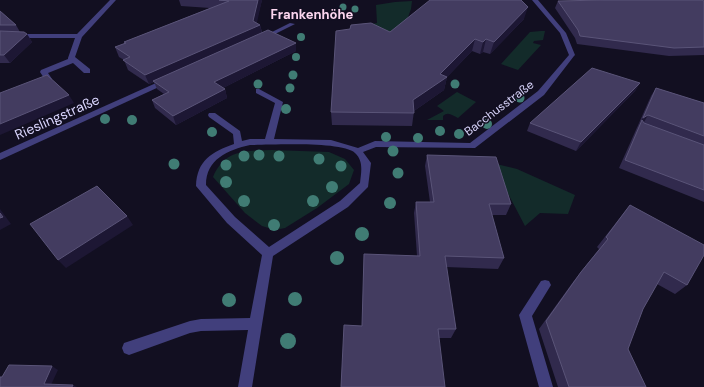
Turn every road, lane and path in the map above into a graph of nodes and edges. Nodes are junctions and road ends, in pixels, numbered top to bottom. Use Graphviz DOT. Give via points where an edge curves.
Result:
graph roads {
  1 [pos="113,0"];
  2 [pos="535,0"];
  3 [pos="292,24"];
  4 [pos="0,36"];
  5 [pos="79,36"];
  6 [pos="256,41"];
  7 [pos="73,60"];
  8 [pos="87,71"];
  9 [pos="176,77"];
  10 [pos="34,84"];
  11 [pos="259,91"];
  12 [pos="212,115"];
  13 [pos="269,142"];
  14 [pos="238,144"];
  15 [pos="358,151"];
  16 [pos="0,157"];
  17 [pos="268,253"];
  18 [pos="545,285"];
  19 [pos="255,324"];
  20 [pos="129,348"];
  21 [pos="245,387"];
  22 [pos="546,387"];
  1 -- 5 [label="street"];
  2 -- 15 [label="street, Bacchusstraße" via="563,34 572,56 541,93 472,146 374,144"];
  3 -- 6 [label="street"];
  4 -- 5 [label="street"];
  5 -- 7 [label="street" via="71,58"];
  7 -- 8 [label="street"];
  7 -- 10 [label="street" via="44,72 48,79"];
  9 -- 16 [label="street, Rieslingstraße"];
  11 -- 13 [label="street" via="279,102"];
  12 -- 14 [label="street" via="237,133"];
  13 -- 14 [label="street"];
  13 -- 15 [label="street" via="331,143"];
  14 -- 17 [label="street" via="226,149 209,162 202,172 201,186 231,220"];
  15 -- 17 [label="street" via="366,163 365,184 344,204"];
  17 -- 19 [label="street"];
  18 -- 22 [label="street" via="524,315"];
  19 -- 20 [label="street" via="190,327"];
  19 -- 21 [label="street"];
}
